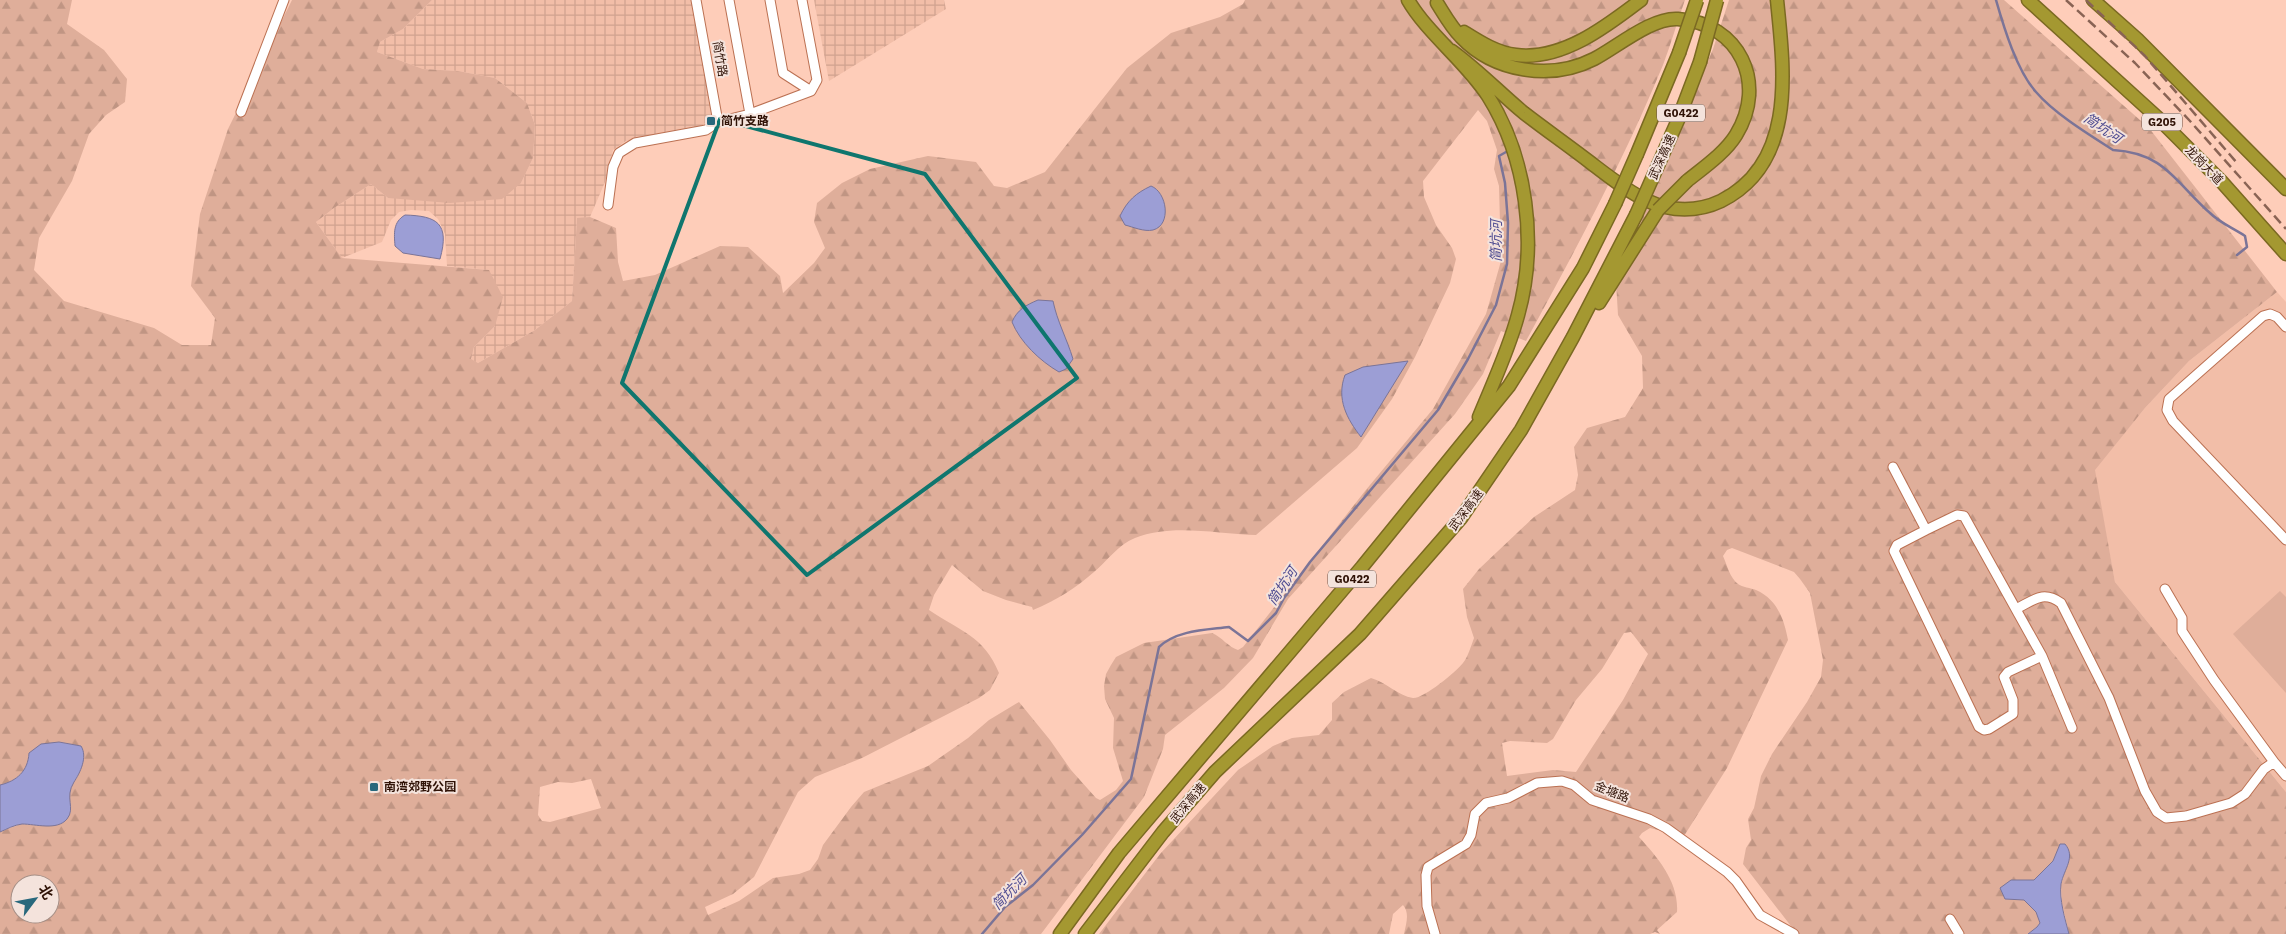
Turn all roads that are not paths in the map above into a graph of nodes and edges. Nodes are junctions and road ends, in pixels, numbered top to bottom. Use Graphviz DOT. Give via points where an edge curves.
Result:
graph roads {
  1 [pos="284,0"];
  2 [pos="696,0"];
  3 [pos="729,0"];
  4 [pos="770,0"];
  5 [pos="802,0"];
  6 [pos="1408,0"];
  7 [pos="1641,0"];
  8 [pos="1697,0"];
  9 [pos="1718,0"];
  10 [pos="1777,0"];
  11 [pos="2028,0"];
  12 [pos="2093,0"];
  13 [pos="1436,1"];
  14 [pos="1452,51"];
  15 [pos="811,91"];
  16 [pos="241,112"];
  17 [pos="750,114"];
  18 [pos="718,122"];
  19 [pos="2286,189"];
  20 [pos="608,205"];
  21 [pos="2286,254"];
  22 [pos="2286,327"];
  23 [pos="1574,337"];
  24 [pos="1474,431"];
  25 [pos="1893,467"];
  26 [pos="1926,530"];
  27 [pos="2286,540"];
  28 [pos="2165,589"];
  29 [pos="2016,609"];
  30 [pos="2042,656"];
  31 [pos="2072,728"];
  32 [pos="2274,762"];
  33 [pos="2286,776"];
  34 [pos="1950,918"];
  35 [pos="1060,934"];
  36 [pos="1085,934"];
  37 [pos="1435,934"];
  38 [pos="1794,934"];
  39 [pos="1959,934"];
  1 -- 16 [label="street"];
  2 -- 18 [label="street, 简竹路"];
  3 -- 17 [label="street"];
  4 -- 15 [label="street" via="783,73"];
  5 -- 15 [label="street" via="817,80"];
  6 -- 14 [label="highway"];
  7 -- 13 [label="highway" via="1573,44 1545,54 1517,56 1493,49 1465,32"];
  8 -- 24 [label="highway, 武深高速 / G0422, bridge" via="1637,154 1583,268 1509,386"];
  9 -- 23 [label="highway, 武深高速 / G0422, bridge" via="1700,62 1678,120 1636,215"];
  10 -- 14 [label="highway" via="1783,85 1782,108 1774,141 1763,163 1742,189 1713,205 1699,208 1668,208 1647,201 1524,113"];
  11 -- 21 [label="highway, 龙岗大道 / G205" via="2158,118 2221,181"];
  12 -- 19 [label="highway" via="2137,39"];
  13 -- 23 [label="highway, bridge" via="1450,23 1473,48 1489,58 1533,72 1573,67 1592,60 1658,22 1676,19 1695,21 1726,37 1741,55 1749,93 1745,117 1736,136 1658,210"];
  14 -- 24 [label="highway" via="1488,95 1508,136 1521,180 1528,223 1527,271 1518,315"];
  15 -- 17 [label="street"];
  17 -- 18 [label="street"];
  18 -- 20 [label="street" via="706,130 636,143 619,153 613,167"];
  22 -- 27 [label="street" via="2277,317 2263,316 2169,399 2167,410"];
  23 -- 36 [label="highway, 武深高速 / G0422" via="1521,430 1461,518 1428,559 1360,634 1214,772 1163,832"];
  24 -- 35 [label="highway, 武深高速 / G0422" via="1119,853"];
  25 -- 26 [label="street"];
  26 -- 29 [label="street" via="1957,515 1964,516"];
  26 -- 30 [label="street" via="1897,545 1894,551 1979,727 1989,729 2013,714 2013,700 2004,677"];
  28 -- 32 [label="street" via="2182,618 2182,631"];
  29 -- 30 [label="street"];
  29 -- 32 [label="street" via="2043,596 2052,596 2061,603 2109,698 2146,791 2157,812 2166,818 2186,816 2231,803 2245,794 2264,769"];
  30 -- 31 [label="street"];
  32 -- 33 [label="street"];
  34 -- 39 [label="street"];
  37 -- 38 [label="street, 金塘路" via="1427,906 1428,867 1466,844 1475,814 1481,806 1514,796 1537,783 1557,780 1574,785 1592,800 1666,828 1727,872 1760,915"];
}
